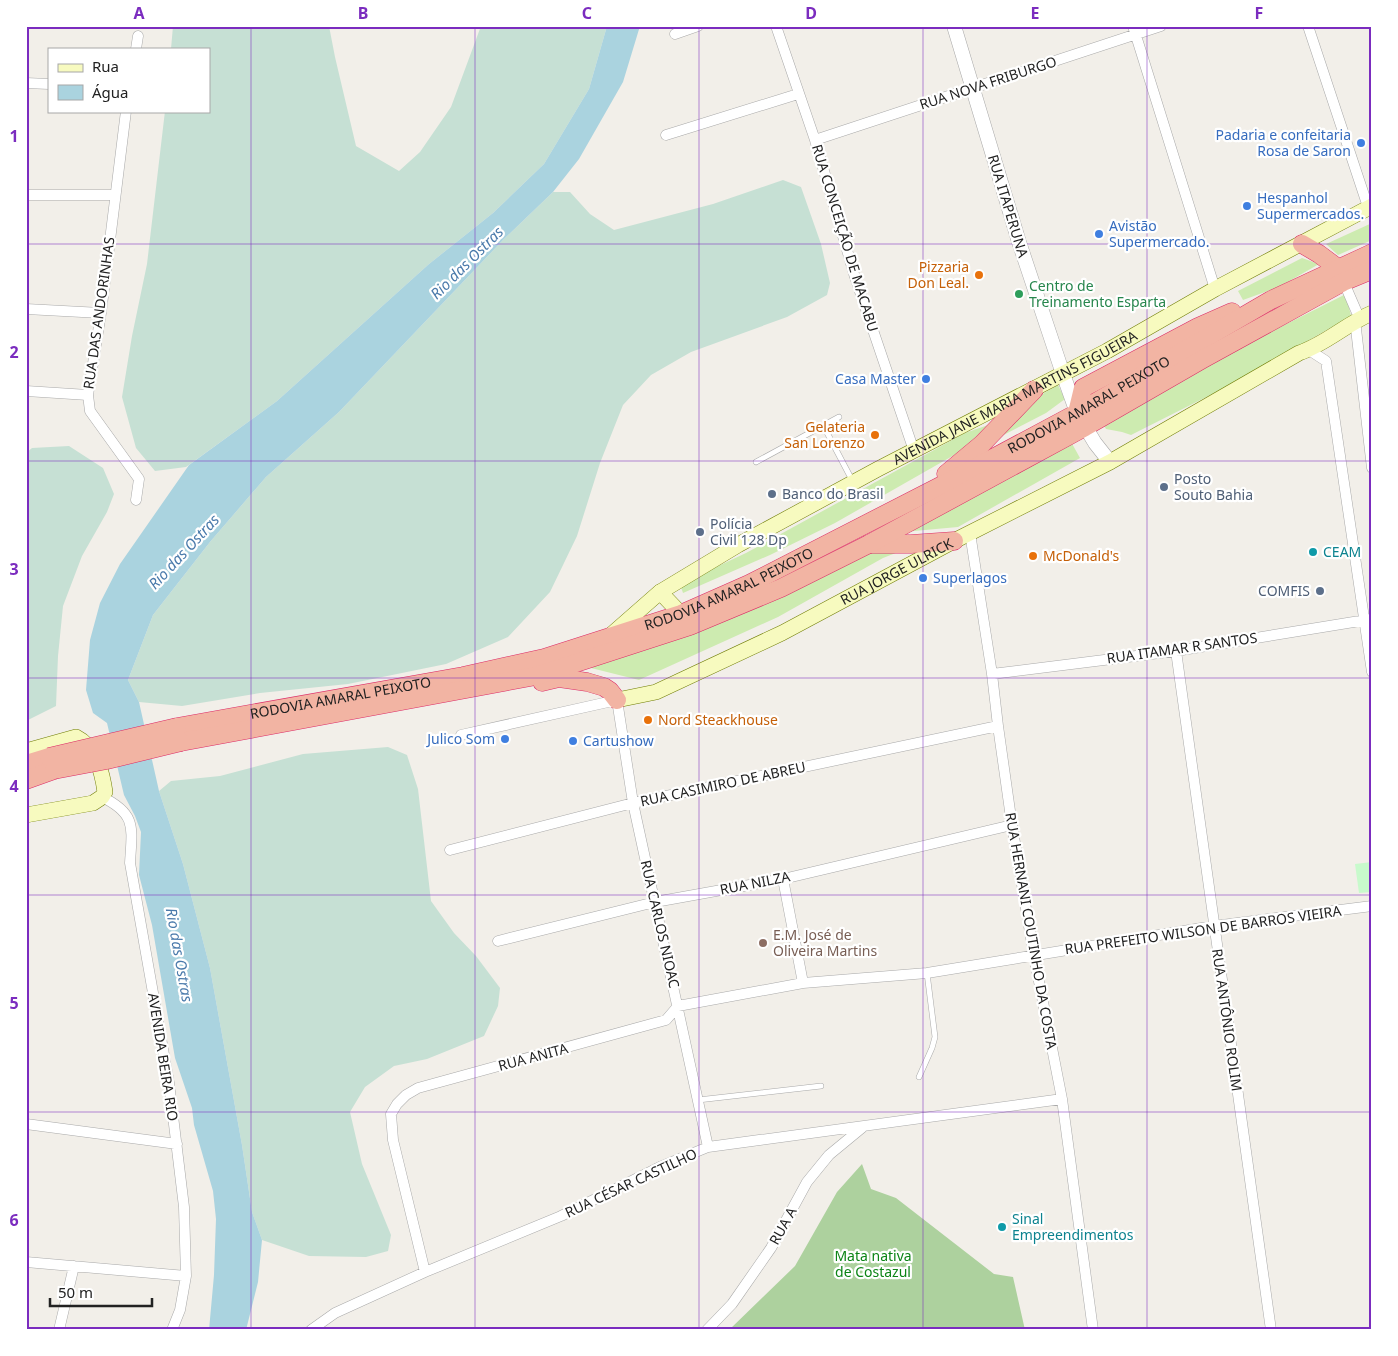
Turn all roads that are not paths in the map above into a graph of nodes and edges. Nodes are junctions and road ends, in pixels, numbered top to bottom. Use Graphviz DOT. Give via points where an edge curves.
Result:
graph roads {
  1 [pos="698,26"];
  2 [pos="776,26"];
  3 [pos="954,26"];
  4 [pos="1161,26"];
  5 [pos="1308,26"];
  6 [pos="1134,31"];
  7 [pos="675,34"];
  8 [pos="138,36"];
  9 [pos="136,48"];
  10 [pos="26,83"];
  11 [pos="48,84"];
  12 [pos="972,88"];
  13 [pos="798,94"];
  14 [pos="126,112"];
  15 [pos="666,135"];
  16 [pos="815,140"];
  17 [pos="26,195"];
  18 [pos="114,195"];
  19 [pos="1370,206"];
  20 [pos="1302,244"];
  21 [pos="1372,253"];
  22 [pos="1372,270"];
  23 [pos="1341,276"];
  24 [pos="1215,289"];
  25 [pos="26,309"];
  26 [pos="101,313"];
  27 [pos="1372,313"];
  28 [pos="1355,320"];
  29 [pos="1308,350"];
  30 [pos="1063,374"];
  31 [pos="1034,390"];
  32 [pos="26,391"];
  33 [pos="88,395"];
  34 [pos="839,417"];
  35 [pos="1081,420"];
  36 [pos="823,425"];
  37 [pos="914,451"];
  38 [pos="756,462"];
  39 [pos="1110,462"];
  40 [pos="1372,468"];
  41 [pos="854,483"];
  42 [pos="136,500"];
  43 [pos="908,502"];
  44 [pos="970,533"];
  45 [pos="954,541"];
  46 [pos="868,544"];
  47 [pos="660,592"];
  48 [pos="681,614"];
  49 [pos="1368,620"];
  50 [pos="610,636"];
  51 [pos="1176,651"];
  52 [pos="1372,672"];
  53 [pos="992,674"];
  54 [pos="488,685"];
  55 [pos="617,700"];
  56 [pos="998,726"];
  57 [pos="179,734"];
  58 [pos="461,735"];
  59 [pos="26,751"];
  60 [pos="26,764"];
  61 [pos="51,764"];
  62 [pos="26,780"];
  63 [pos="102,797"];
  64 [pos="633,803"];
  65 [pos="26,815"];
  66 [pos="1012,824"];
  67 [pos="450,850"];
  68 [pos="783,879"];
  69 [pos="655,902"];
  70 [pos="1372,906"];
  71 [pos="1214,926"];
  72 [pos="498,941"];
  73 [pos="1034,956"];
  74 [pos="927,973"];
  75 [pos="803,983"];
  76 [pos="678,1006"];
  77 [pos="919,1077"];
  78 [pos="820,1086"];
  79 [pos="1062,1099"];
  80 [pos="698,1100"];
  81 [pos="26,1124"];
  82 [pos="863,1126"];
  83 [pos="177,1144"];
  84 [pos="708,1147"];
  85 [pos="26,1262"];
  86 [pos="74,1266"];
  87 [pos="425,1272"];
  88 [pos="186,1276"];
  89 [pos="59,1330"];
  90 [pos="172,1330"];
  91 [pos="311,1330"];
  92 [pos="707,1330"];
  93 [pos="1093,1330"];
  94 [pos="1271,1330"];
  1 -- 7 [label="street"];
  2 -- 13 [label="street, RUA CONCEIÇÃO DE MACABU"];
  3 -- 12 [label="street, RUA ITAPERUNA"];
  4 -- 6 [label="street, RUA NOVA FRIBURGO"];
  5 -- 19 [label="street"];
  6 -- 12 [label="street, RUA NOVA FRIBURGO"];
  6 -- 24 [label="street"];
  8 -- 9 [label="street"];
  10 -- 11 [label="street"];
  12 -- 16 [label="street, RUA NOVA FRIBURGO"];
  12 -- 30 [label="street, RUA ITAPERUNA"];
  13 -- 15 [label="street"];
  13 -- 16 [label="street, RUA CONCEIÇÃO DE MACABU"];
  14 -- 18 [label="street, RUA DAS ANDORINHAS"];
  16 -- 37 [label="street, RUA CONCEIÇÃO DE MACABU" via="854,274"];
  17 -- 18 [label="street"];
  18 -- 26 [label="street, RUA DAS ANDORINHAS"];
  19 -- 20 [label="main road, AVENIDA JANE MARIA MARTINS FIGUEIRA"];
  20 -- 23 [label="highway" via="1319,254"];
  20 -- 24 [label="main road, AVENIDA JANE MARIA MARTINS FIGUEIRA"];
  21 -- 23 [label="highway, RODOVIA AMARAL PEIXOTO"];
  22 -- 23 [label="highway, RODOVIA AMARAL PEIXOTO"];
  23 -- 28 [label="street" via="1358,315"];
  23 -- 35 [label="highway, RODOVIA AMARAL PEIXOTO" via="1203,359"];
  23 -- 35 [label="highway, RODOVIA AMARAL PEIXOTO" via="1232,312 1083,388"];
  24 -- 30 [label="main road, AVENIDA JANE MARIA MARTINS FIGUEIRA"];
  25 -- 26 [label="street"];
  26 -- 33 [label="street, RUA DAS ANDORINHAS"];
  27 -- 28 [label="main road, RUA JORGE ULRICK"];
  28 -- 29 [label="main road, RUA JORGE ULRICK" via="1346,329"];
  28 -- 40 [label="street"];
  29 -- 39 [label="main road, RUA JORGE ULRICK"];
  29 -- 49 [label="street" via="1326,361"];
  30 -- 31 [label="main road, AVENIDA JANE MARIA MARTINS FIGUEIRA"];
  30 -- 35 [label="street, RUA ITAPERUNA"];
  31 -- 37 [label="main road, AVENIDA JANE MARIA MARTINS FIGUEIRA"];
  31 -- 43 [label="highway" via="964,460"];
  32 -- 33 [label="street"];
  33 -- 42 [label="street, RUA DAS ANDORINHAS" via="90,411 139,479"];
  34 -- 36 [label="lane"];
  35 -- 39 [label="street, RUA ITAPERUNA"];
  35 -- 43 [label="highway, RODOVIA AMARAL PEIXOTO"];
  35 -- 46 [label="highway, RODOVIA AMARAL PEIXOTO"];
  36 -- 38 [label="lane"];
  36 -- 41 [label="lane"];
  37 -- 41 [label="main road, AVENIDA JANE MARIA MARTINS FIGUEIRA"];
  39 -- 44 [label="main road, RUA JORGE ULRICK"];
  41 -- 47 [label="main road, AVENIDA JANE MARIA MARTINS FIGUEIRA" via="738,545"];
  43 -- 48 [label="highway, RODOVIA AMARAL PEIXOTO" via="748,584"];
  44 -- 45 [label="main road, RUA JORGE ULRICK"];
  44 -- 53 [label="street, RUA HERNANI COUTINHO DA COSTA"];
  45 -- 46 [label="highway"];
  45 -- 55 [label="main road, RUA JORGE ULRICK" via="773,637 656,692"];
  46 -- 54 [label="highway, RODOVIA AMARAL PEIXOTO" via="781,588 690,626 536,676"];
  47 -- 48 [label="main road"];
  47 -- 50 [label="main road, AVENIDA JANE MARIA MARTINS FIGUEIRA"];
  48 -- 50 [label="highway, RODOVIA AMARAL PEIXOTO"];
  49 -- 51 [label="street, RUA ITAMAR R SANTOS"];
  49 -- 52 [label="street"];
  50 -- 57 [label="highway, RODOVIA AMARAL PEIXOTO" via="544,658"];
  51 -- 53 [label="street, RUA ITAMAR R SANTOS"];
  51 -- 71 [label="street, RUA ANTÔNIO ROLIM"];
  53 -- 56 [label="street, RUA HERNANI COUTINHO DA COSTA"];
  54 -- 55 [label="highway" via="514,689 559,678 604,687"];
  54 -- 57 [label="highway, RODOVIA AMARAL PEIXOTO"];
  55 -- 58 [label="street, RUA JORGE ULRICK"];
  55 -- 64 [label="street, RUA CARLOS NIOAC"];
  56 -- 64 [label="street, RUA CASIMIRO DE ABREU"];
  56 -- 66 [label="street, RUA HERNANI COUTINHO DA COSTA"];
  57 -- 61 [label="highway, RODOVIA AMARAL PEIXOTO, bridge"];
  59 -- 63 [label="main road" via="76,737 88,745 100,768 105,792"];
  60 -- 61 [label="highway, RODOVIA AMARAL PEIXOTO"];
  61 -- 62 [label="highway, RODOVIA AMARAL PEIXOTO"];
  63 -- 65 [label="main road" via="93,804"];
  63 -- 83 [label="street, AVENIDA BEIRA RIO" via="126,812 132,831 130,863"];
  64 -- 67 [label="street, RUA CASIMIRO DE ABREU"];
  64 -- 69 [label="street, RUA CARLOS NIOAC"];
  66 -- 68 [label="street, RUA NILZA"];
  66 -- 73 [label="street, RUA HERNANI COUTINHO DA COSTA"];
  68 -- 69 [label="street, RUA NILZA"];
  68 -- 75 [label="street"];
  69 -- 72 [label="street, RUA NILZA"];
  69 -- 76 [label="street, RUA CARLOS NIOAC"];
  70 -- 71 [label="street, RUA PREFEITO WILSON DE BARROS VIEIRA"];
  71 -- 73 [label="street, RUA PREFEITO WILSON DE BARROS VIEIRA"];
  71 -- 94 [label="street, RUA ANTÔNIO ROLIM"];
  73 -- 74 [label="street, RUA PREFEITO WILSON DE BARROS VIEIRA"];
  73 -- 79 [label="street, RUA HERNANI COUTINHO DA COSTA"];
  74 -- 75 [label="street, RUA PREFEITO WILSON DE BARROS VIEIRA"];
  74 -- 77 [label="lane" via="935,1037"];
  75 -- 76 [label="street, RUA PREFEITO WILSON DE BARROS VIEIRA"];
  76 -- 80 [label="street, RUA CARLOS NIOAC"];
  76 -- 87 [label="street, RUA ANITA" via="666,1020 418,1088 397,1104 392,1114 393,1140"];
  78 -- 80 [label="lane"];
  79 -- 82 [label="street, RUA CÉSAR CASTILHO"];
  79 -- 93 [label="street, RUA HERNANI COUTINHO DA COSTA"];
  80 -- 84 [label="street, RUA CARLOS NIOAC"];
  81 -- 83 [label="street"];
  82 -- 84 [label="street, RUA CÉSAR CASTILHO"];
  82 -- 92 [label="street, RUA A" via="829,1155 807,1182 771,1248 732,1304"];
  83 -- 88 [label="street, AVENIDA BEIRA RIO" via="184,1207"];
  84 -- 87 [label="street, RUA CÉSAR CASTILHO" via="561,1216"];
  85 -- 86 [label="street"];
  86 -- 88 [label="street"];
  86 -- 89 [label="street"];
  87 -- 91 [label="street, RUA CÉSAR CASTILHO" via="335,1313"];
  88 -- 90 [label="street, AVENIDA BEIRA RIO" via="180,1310"];
}
